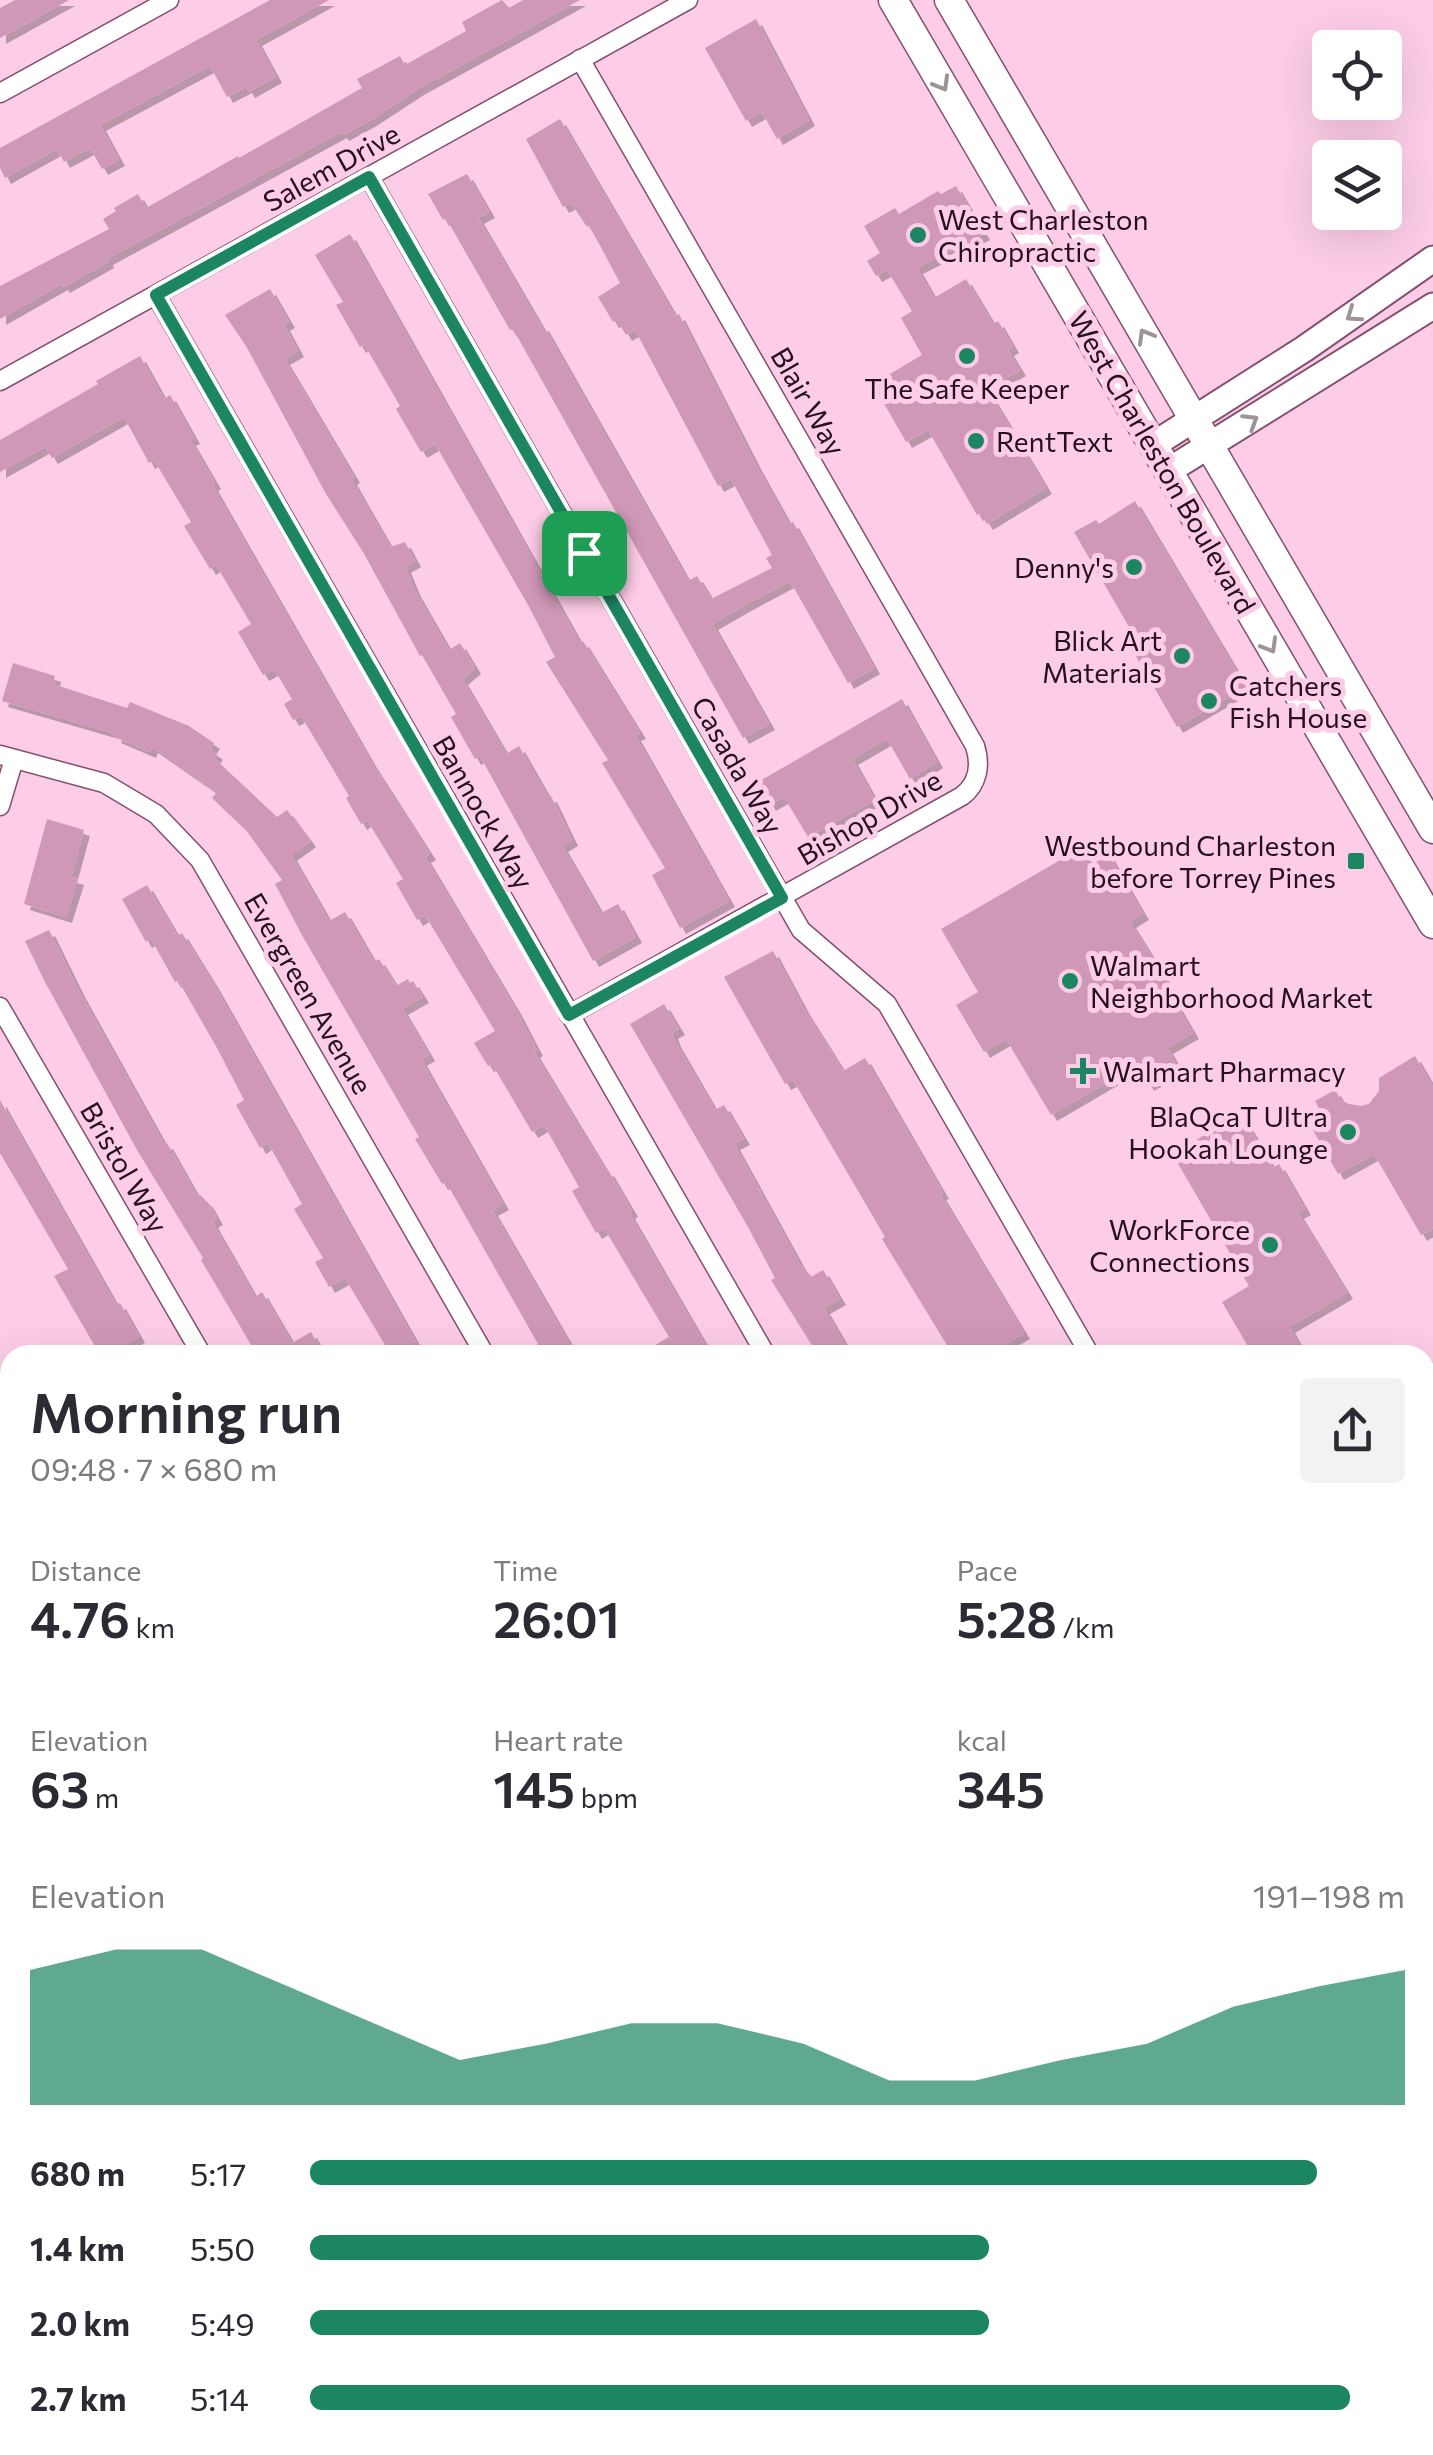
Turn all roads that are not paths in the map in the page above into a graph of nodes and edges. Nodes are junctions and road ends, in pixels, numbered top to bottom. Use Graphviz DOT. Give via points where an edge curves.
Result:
graph roads {
  1 [pos="169,0"];
  2 [pos="688,0"];
  3 [pos="892,0"];
  4 [pos="949,0"];
  5 [pos="580,59"];
  6 [pos="0,93"];
  7 [pos="369,177"];
  8 [pos="1433,259"];
  9 [pos="156,295"];
  10 [pos="1433,306"];
  11 [pos="0,380"];
  12 [pos="1194,420"];
  13 [pos="1153,445"];
  14 [pos="1210,446"];
  15 [pos="1168,471"];
  16 [pos="7,757"];
  17 [pos="977,774"];
  18 [pos="0,806"];
  19 [pos="1433,829"];
  20 [pos="782,898"];
  21 [pos="1433,924"];
  22 [pos="0,1006"];
  23 [pos="569,1015"];
  24 [pos="196,1345"];
  25 [pos="479,1345"];
  26 [pos="760,1345"];
  27 [pos="1084,1345"];
  1 -- 6 [label="street"];
  2 -- 5 [label="street, Salem Drive"];
  3 -- 13 [label="main road, West Charleston Boulevard, one-way"];
  12 -- 4 [label="main road, West Charleston Boulevard, one-way"];
  5 -- 7 [label="street, Salem Drive"];
  5 -- 17 [label="street, Blair Way" via="975,746"];
  7 -- 9 [label="street, Salem Drive"];
  7 -- 20 [label="street, Casada Way"];
  8 -- 12 [label="street, one-way"];
  9 -- 11 [label="street, Salem Drive"];
  9 -- 23 [label="street, Bannock Way"];
  14 -- 10 [label="street, one-way"];
  12 -- 13 [label="street"];
  12 -- 14 [label="main road, West Charleston Boulevard"];
  13 -- 15 [label="main road, West Charleston Boulevard"];
  14 -- 15 [label="street"];
  14 -- 19 [label="main road, West Charleston Boulevard"];
  15 -- 21 [label="main road, West Charleston Boulevard, one-way"];
  16 -- 18 [label="street"];
  16 -- 25 [label="street, Evergreen Avenue" via="104,783 156,814 200,860"];
  17 -- 20 [label="street, Bishop Drive" via="962,796"];
  20 -- 23 [label="street, Bishop Drive"];
  20 -- 27 [label="street, Casada Way" via="814,944 887,1004"];
  22 -- 24 [label="street, Bristol Way"];
  23 -- 26 [label="street, Bannock Way"];
}
